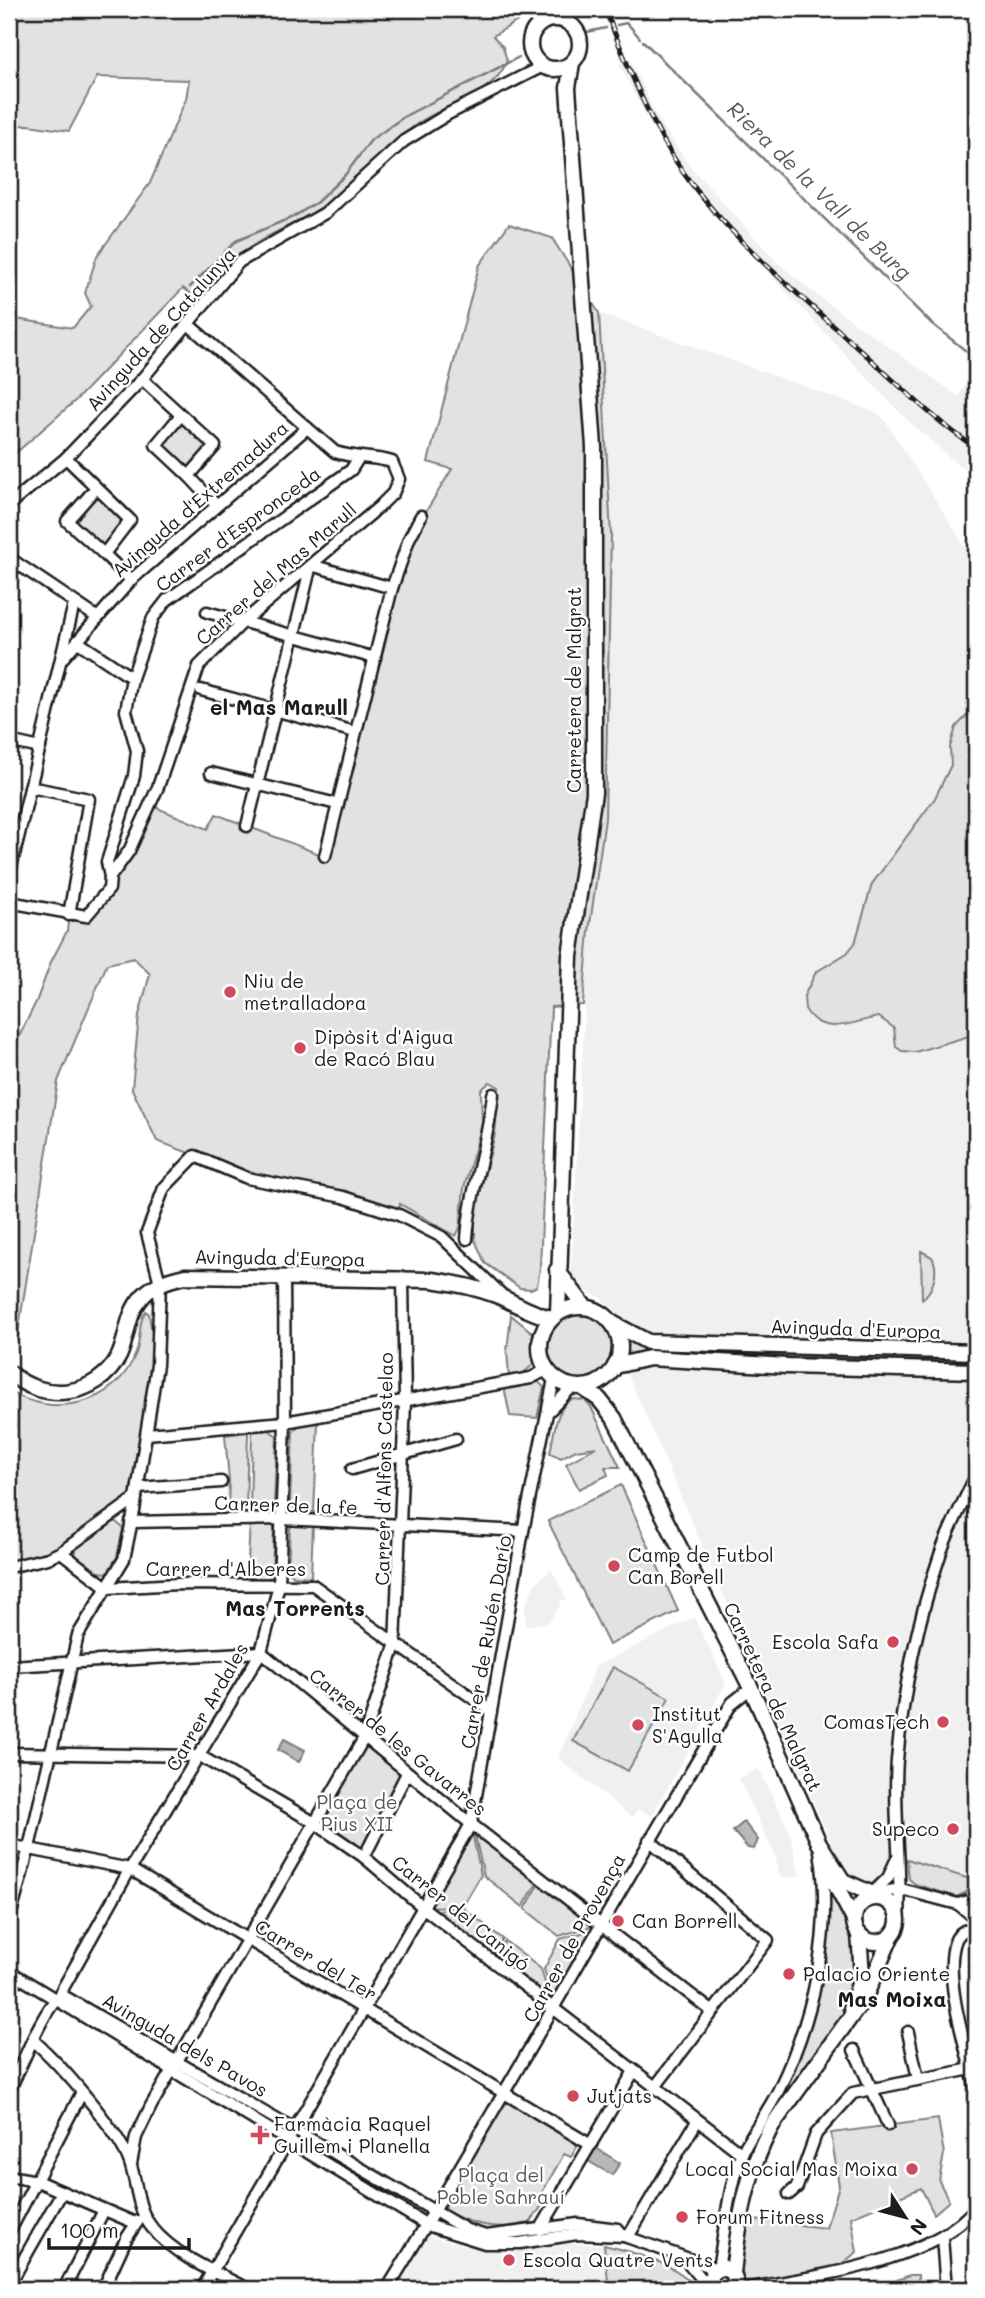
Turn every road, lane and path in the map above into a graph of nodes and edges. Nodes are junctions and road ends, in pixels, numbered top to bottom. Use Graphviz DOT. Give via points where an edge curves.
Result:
graph roads {
  1 [pos="549,14"];
  2 [pos="572,63"];
  3 [pos="543,65"];
  4 [pos="569,108"];
  5 [pos="188,324"];
  6 [pos="142,379"];
  7 [pos="181,415"];
  8 [pos="307,428"];
  9 [pos="66,458"];
  10 [pos="359,459"];
  11 [pos="189,476"];
  12 [pos="96,488"];
  13 [pos="9,505"];
  14 [pos="216,505"];
  15 [pos="421,516"];
  16 [pos="104,554"];
  17 [pos="9,558"];
  18 [pos="311,565"];
  19 [pos="131,580"];
  20 [pos="392,588"];
  21 [pos="74,604"];
  22 [pos="207,612"];
  23 [pos="98,618"];
  24 [pos="242,623"];
  25 [pos="293,636"];
  26 [pos="78,642"];
  27 [pos="375,658"];
  28 [pos="61,660"];
  29 [pos="132,678"];
  30 [pos="201,690"];
  31 [pos="275,709"];
  32 [pos="355,732"];
  33 [pos="9,740"];
  34 [pos="40,748"];
  35 [pos="211,773"];
  36 [pos="258,786"];
  37 [pos="30,787"];
  38 [pos="337,804"];
  39 [pos="247,826"];
  40 [pos="325,856"];
  41 [pos="9,876"];
  42 [pos="110,877"];
  43 [pos="9,902"];
  44 [pos="69,915"];
  45 [pos="494,1094"];
  46 [pos="467,1239"];
  47 [pos="456,1249"];
  48 [pos="472,1262"];
  49 [pos="557,1270"];
  50 [pos="284,1276"];
  51 [pos="403,1279"];
  52 [pos="160,1283"];
  53 [pos="510,1302"];
  54 [pos="585,1307"];
  55 [pos="526,1312"];
  56 [pos="554,1316"];
  57 [pos="612,1323"];
  58 [pos="541,1336"];
  59 [pos="976,1352"];
  60 [pos="612,1371"];
  61 [pos="976,1371"];
  62 [pos="9,1372"];
  63 [pos="550,1374"];
  64 [pos="577,1387"];
  65 [pos="405,1402"];
  66 [pos="550,1410"];
  67 [pos="614,1418"];
  68 [pos="285,1422"];
  69 [pos="146,1434"];
  70 [pos="456,1439"];
  71 [pos="404,1454"];
  72 [pos="352,1469"];
  73 [pos="976,1475"];
  74 [pos="220,1482"];
  75 [pos="137,1493"];
  76 [pos="282,1518"];
  77 [pos="131,1522"];
  78 [pos="402,1526"];
  79 [pos="523,1531"];
  80 [pos="61,1552"];
  81 [pos="9,1567"];
  82 [pos="279,1585"];
  83 [pos="108,1588"];
  84 [pos="395,1646"];
  85 [pos="261,1652"];
  86 [pos="71,1661"];
  87 [pos="9,1666"];
  88 [pos="751,1688"];
  89 [pos="491,1711"];
  90 [pos="364,1738"];
  91 [pos="9,1753"];
  92 [pos="49,1754"];
  93 [pos="200,1756"];
  94 [pos="407,1773"];
  95 [pos="315,1823"];
  96 [pos="471,1824"];
  97 [pos="649,1840"];
  98 [pos="819,1843"];
  99 [pos="9,1845"];
  100 [pos="29,1848"];
  101 [pos="898,1854"];
  102 [pos="363,1857"];
  103 [pos="130,1869"];
  104 [pos="900,1894"];
  105 [pos="872,1899"];
  106 [pos="976,1901"];
  107 [pos="958,1904"];
  108 [pos="425,1909"];
  109 [pos="899,1919"];
  110 [pos="9,1921"];
  111 [pos="975,1923"];
  112 [pos="601,1926"];
  113 [pos="856,1927"];
  114 [pos="891,1937"];
  115 [pos="248,1939"];
  116 [pos="9,1972"];
  117 [pos="58,1998"];
  118 [pos="365,2009"];
  119 [pos="554,2010"];
  120 [pos="713,2012"];
  121 [pos="841,2032"];
  122 [pos="908,2032"];
  123 [pos="34,2041"];
  124 [pos="854,2050"];
  125 [pos="179,2060"];
  126 [pos="971,2069"];
  127 [pos="634,2071"];
  128 [pos="171,2072"];
  129 [pos="918,2079"];
  130 [pos="655,2087"];
  131 [pos="873,2088"];
  132 [pos="976,2089"];
  133 [pos="9,2090"];
  134 [pos="81,2094"];
  135 [pos="506,2094"];
  136 [pos="697,2121"];
  137 [pos="888,2124"];
  138 [pos="771,2127"];
  139 [pos="295,2128"];
  140 [pos="288,2142"];
  141 [pos="751,2142"];
  142 [pos="590,2145"];
  143 [pos="741,2154"];
  144 [pos="131,2164"];
  145 [pos="9,2176"];
  146 [pos="37,2181"];
  147 [pos="62,2192"];
  148 [pos="789,2194"];
  149 [pos="976,2207"];
  150 [pos="104,2210"];
  151 [pos="434,2212"];
  152 [pos="140,2219"];
  153 [pos="427,2225"];
  154 [pos="12,2227"];
  155 [pos="540,2234"];
  156 [pos="626,2237"];
  157 [pos="942,2237"];
  158 [pos="682,2256"];
  159 [pos="718,2268"];
  160 [pos="212,2270"];
  161 [pos="733,2273"];
  162 [pos="9,2285"];
  163 [pos="707,2287"];
  164 [pos="64,2289"];
  165 [pos="103,2289"];
  166 [pos="202,2289"];
  167 [pos="248,2289"];
  168 [pos="387,2289"];
  169 [pos="738,2289"];
  170 [pos="744,2289"];
  171 [pos="946,2289"];
  1 -- 2 [label="street" via="569,22 579,35 580,48"];
  1 -- 3 [label="street" via="531,35 530,50"];
  2 -- 3 [label="street"];
  2 -- 4 [label="street, Carretera de Malgrat"];
  3 -- 4 [label="street, Carretera de Malgrat"];
  3 -- 5 [label="street, Avinguda de Catalunya" via="404,141 325,214 239,262"];
  4 -- 49 [label="street, Carretera de Malgrat" via="594,447 594,793 570,956"];
  5 -- 6 [label="street, Avinguda de Catalunya"];
  5 -- 8 [label="street, Carrer del Mas Marull"];
  6 -- 7 [label="street"];
  6 -- 9 [label="street, Avinguda de Catalunya"];
  7 -- 11 [label="street" via="156,445"];
  7 -- 11 [label="street" via="215,446"];
  8 -- 10 [label="street, Carrer del Mas Marull" via="335,452"];
  8 -- 14 [label="street, Avinguda d'Extremadura"];
  9 -- 12 [label="street"];
  9 -- 13 [label="street, Avinguda de Catalunya"];
  10 -- 18 [label="street, Carrer del Mas Marull" via="377,457 392,462 400,479 379,507"];
  10 -- 29 [label="street, Carrer d'Espronceda" via="351,470 167,600 153,618"];
  11 -- 14 [label="street"];
  12 -- 16 [label="street" via="130,520"];
  12 -- 16 [label="street" via="67,521"];
  14 -- 19 [label="street, Avinguda d'Extremadura"];
  15 -- 20 [label="street"];
  16 -- 19 [label="street"];
  17 -- 21 [label="street"];
  18 -- 20 [label="street"];
  18 -- 24 [label="street, Carrer del Mas Marull"];
  18 -- 25 [label="street"];
  19 -- 23 [label="street, Avinguda d'Extremadura"];
  20 -- 27 [label="street"];
  21 -- 23 [label="street"];
  21 -- 28 [label="street, Avinguda d'Extremadura"];
  22 -- 24 [label="street"];
  23 -- 26 [label="street, Avinguda d'Extremadura"];
  24 -- 25 [label="street"];
  24 -- 42 [label="street, Carrer del Mas Marull" via="199,666 158,787 129,851"];
  25 -- 27 [label="street"];
  25 -- 31 [label="street"];
  26 -- 28 [label="street, Avinguda d'Extremadura"];
  26 -- 29 [label="street"];
  27 -- 32 [label="street"];
  28 -- 34 [label="street, Avinguda d'Extremadura"];
  29 -- 42 [label="street, Carrer d'Espronceda" via="126,711 136,743 136,764 107,862"];
  30 -- 31 [label="street"];
  31 -- 32 [label="street"];
  31 -- 36 [label="street"];
  32 -- 38 [label="street"];
  33 -- 34 [label="street"];
  34 -- 37 [label="street, Avinguda d'Extremadura"];
  35 -- 36 [label="street"];
  36 -- 38 [label="street"];
  36 -- 39 [label="street"];
  37 -- 41 [label="street, Avinguda d'Extremadura"];
  37 -- 44 [label="street" via="89,799"];
  38 -- 40 [label="street"];
  42 -- 44 [label="street, Carrer del Mas Marull" via="109,889 86,916"];
  43 -- 44 [label="street"];
  45 -- 46 [label="street"];
  46 -- 47 [label="street"];
  46 -- 48 [label="street"];
  47 -- 48 [label="street"];
  47 -- 52 [label="street" via="398,1215 343,1197 247,1178 195,1156 164,1188 150,1222 148,1233"];
  48 -- 53 [label="street"];
  49 -- 54 [label="street"];
  49 -- 56 [label="street, Carretera de Malgrat"];
  50 -- 51 [label="street, Avinguda d'Europa"];
  50 -- 52 [label="street, Avinguda d'Europa" via="185,1276"];
  50 -- 68 [label="street, Carrer Ardales"];
  51 -- 53 [label="street, Avinguda d'Europa" via="467,1286"];
  51 -- 65 [label="street, Carrer d'Alfons Castelao"];
  52 -- 62 [label="street" via="138,1302 117,1360 97,1381 68,1392 43,1391"];
  52 -- 69 [label="street" via="157,1365"];
  53 -- 55 [label="street, Avinguda d'Europa"];
  54 -- 56 [label="street"];
  54 -- 57 [label="street"];
  55 -- 56 [label="street, Avinguda d'Europa"];
  55 -- 58 [label="street, Avinguda d'Europa"];
  56 -- 58 [label="street"];
  57 -- 59 [label="street, Avinguda d'Europa" via="648,1342"];
  57 -- 60 [label="street" via="620,1344"];
  58 -- 63 [label="street" via="540,1353"];
  60 -- 61 [label="street, Avinguda d'Europa" via="649,1358"];
  60 -- 64 [label="street" via="597,1384"];
  60 -- 67 [label="street, Carretera de Malgrat" via="608,1392"];
  63 -- 64 [label="street"];
  63 -- 65 [label="street"];
  63 -- 66 [label="street, Carrer de Rubén Darío"];
  64 -- 66 [label="street"];
  64 -- 67 [label="street, Carretera de Malgrat" via="599,1399"];
  65 -- 68 [label="street"];
  65 -- 71 [label="street, Carrer d'Alfons Castelao"];
  66 -- 79 [label="street, Carrer de Rubén Darío"];
  67 -- 88 [label="street, Carretera de Malgrat"];
  68 -- 69 [label="street"];
  68 -- 76 [label="street, Carrer Ardales"];
  69 -- 75 [label="street"];
  70 -- 71 [label="street"];
  71 -- 72 [label="street"];
  71 -- 78 [label="street, Carrer d'Alfons Castelao"];
  73 -- 101 [label="street" via="941,1551 908,1671 897,1761"];
  74 -- 75 [label="street"];
  75 -- 77 [label="street"];
  75 -- 80 [label="street"];
  76 -- 77 [label="street, Carrer de la fe"];
  76 -- 78 [label="street, Carrer de la fe"];
  76 -- 82 [label="street, Carrer Ardales"];
  77 -- 83 [label="street" via="124,1559"];
  78 -- 79 [label="street, Carrer de la fe"];
  78 -- 84 [label="street, Carrer d'Alfons Castelao"];
  79 -- 89 [label="street, Carrer de Rubén Darío"];
  80 -- 81 [label="street"];
  80 -- 83 [label="street"];
  82 -- 83 [label="street, Carrer d'Alberes"];
  82 -- 84 [label="street, Carrer d'Alberes" via="313,1585"];
  82 -- 85 [label="street, Carrer Ardales"];
  83 -- 86 [label="street" via="78,1635"];
  84 -- 89 [label="street, Carrer d'Alberes"];
  84 -- 90 [label="street, Carrer d'Alfons Castelao"];
  85 -- 86 [label="street"];
  85 -- 90 [label="street, Carrer de les Gavarres"];
  85 -- 93 [label="street, Carrer Ardales"];
  86 -- 87 [label="street"];
  86 -- 92 [label="street"];
  88 -- 97 [label="street, Carrer de Provença" via="732,1703"];
  88 -- 98 [label="street, Carretera de Malgrat"];
  89 -- 96 [label="street, Carrer de Rubén Darío"];
  90 -- 94 [label="street, Carrer de les Gavarres"];
  90 -- 95 [label="street, Carrer d'Alfons Castelao"];
  91 -- 92 [label="street, Carrer del Canigó"];
  92 -- 93 [label="street, Carrer del Canigó"];
  92 -- 100 [label="street"];
  93 -- 95 [label="street, Carrer del Canigó"];
  93 -- 103 [label="street, Carrer Ardales"];
  94 -- 96 [label="street, Carrer de les Gavarres"];
  94 -- 102 [label="street"];
  95 -- 102 [label="street, Carrer del Canigó"];
  95 -- 115 [label="street, Carrer d'Alfons Castelao"];
  96 -- 108 [label="street, Carrer de Rubén Darío"];
  96 -- 112 [label="street, Carrer de les Gavarres"];
  97 -- 112 [label="street, Carrer de Provença"];
  97 -- 120 [label="street" via="768,1940"];
  98 -- 105 [label="street, Carretera de Malgrat" via="843,1881"];
  98 -- 113 [label="street, Carretera de Malgrat"];
  98 -- 141 [label="street" via="825,1880 823,1921 809,2015 797,2050"];
  99 -- 100 [label="street, Carrer del Ter"];
  100 -- 103 [label="street, Carrer del Ter"];
  100 -- 110 [label="street"];
  101 -- 104 [label="street"];
  101 -- 105 [label="street"];
  102 -- 108 [label="street, Carrer del Canigó"];
  103 -- 115 [label="street, Carrer del Ter"];
  103 -- 117 [label="street, Carrer Ardales"];
  104 -- 105 [label="street"];
  104 -- 107 [label="street" via="917,1893"];
  104 -- 109 [label="street"];
  105 -- 109 [label="street" via="894,1907"];
  105 -- 113 [label="street"];
  106 -- 107 [label="street"];
  106 -- 111 [label="street"];
  107 -- 111 [label="street"];
  108 -- 118 [label="street, Carrer de Rubén Darío"];
  108 -- 119 [label="street, Carrer del Canigó"];
  109 -- 114 [label="street"];
  111 -- 126 [label="street" via="955,1941 953,1973"];
  112 -- 119 [label="street, Carrer de Provença"];
  112 -- 120 [label="street, Carrer de les Gavarres"];
  113 -- 114 [label="street" via="878,1942"];
  113 -- 121 [label="street" via="862,1975"];
  114 -- 121 [label="street" via="865,1997"];
  115 -- 118 [label="street, Carrer del Ter"];
  115 -- 125 [label="street, Carrer d'Alfons Castelao"];
  116 -- 117 [label="street, Avinguda dels Pavos"];
  117 -- 123 [label="street, Carrer Ardales" via="44,2013"];
  117 -- 125 [label="street, Avinguda dels Pavos" via="67,1998"];
  117 -- 128 [label="street, Avinguda dels Pavos" via="66,2008"];
  118 -- 135 [label="street, Carrer del Ter"];
  118 -- 139 [label="street, Carrer de Rubén Darío"];
  119 -- 127 [label="street, Carrer del Canigó"];
  119 -- 135 [label="street, Carrer de Provença"];
  120 -- 130 [label="street"];
  121 -- 138 [label="street"];
  122 -- 129 [label="street"];
  123 -- 133 [label="street, Carrer Ardales"];
  123 -- 134 [label="street"];
  124 -- 131 [label="street"];
  125 -- 128 [label="street, Carrer d'Alfons Castelao"];
  125 -- 139 [label="street, Avinguda dels Pavos"];
  126 -- 129 [label="street"];
  126 -- 132 [label="street"];
  127 -- 130 [label="street, Carrer del Canigó"];
  127 -- 142 [label="street"];
  128 -- 140 [label="street, Avinguda dels Pavos"];
  128 -- 144 [label="street, Carrer d'Alfons Castelao" via="136,2137"];
  129 -- 131 [label="street"];
  130 -- 136 [label="street, Carrer del Canigó"];
  131 -- 137 [label="street"];
  131 -- 148 [label="street" via="853,2094 816,2134 797,2187"];
  134 -- 144 [label="street" via="120,2141"];
  134 -- 146 [label="street"];
  135 -- 142 [label="street, Carrer del Ter"];
  135 -- 151 [label="street, Carrer de Provença"];
  136 -- 143 [label="street, Carrer del Canigó"];
  136 -- 156 [label="street"];
  138 -- 141 [label="street"];
  138 -- 161 [label="street" via="747,2181"];
  139 -- 140 [label="street"];
  139 -- 151 [label="street, Avinguda dels Pavos"];
  140 -- 153 [label="street, Avinguda dels Pavos"];
  140 -- 160 [label="street"];
  141 -- 143 [label="street"];
  142 -- 155 [label="street"];
  143 -- 159 [label="street"];
  144 -- 152 [label="street"];
  145 -- 146 [label="street"];
  146 -- 147 [label="street"];
  146 -- 154 [label="street"];
  147 -- 150 [label="street"];
  147 -- 162 [label="street"];
  149 -- 157 [label="street"];
  150 -- 152 [label="street"];
  150 -- 164 [label="street"];
  151 -- 153 [label="street, Carrer de Provença"];
  151 -- 155 [label="street, Avinguda dels Pavos" via="486,2236"];
  152 -- 160 [label="street" via="165,2241"];
  152 -- 165 [label="street"];
  153 -- 155 [label="street, Avinguda dels Pavos" via="485,2243 520,2243"];
  153 -- 168 [label="street, Carrer de Provença"];
  155 -- 156 [label="street, Avinguda dels Pavos" via="578,2224 618,2229"];
  156 -- 158 [label="street, Avinguda dels Pavos"];
  157 -- 170 [label="street" via="864,2266"];
  157 -- 171 [label="street"];
  158 -- 159 [label="street, Avinguda dels Pavos"];
  158 -- 163 [label="street, Avinguda dels Pavos"];
  159 -- 161 [label="street"];
  159 -- 163 [label="street"];
  160 -- 166 [label="street"];
  160 -- 167 [label="street"];
  161 -- 169 [label="street"];
}
